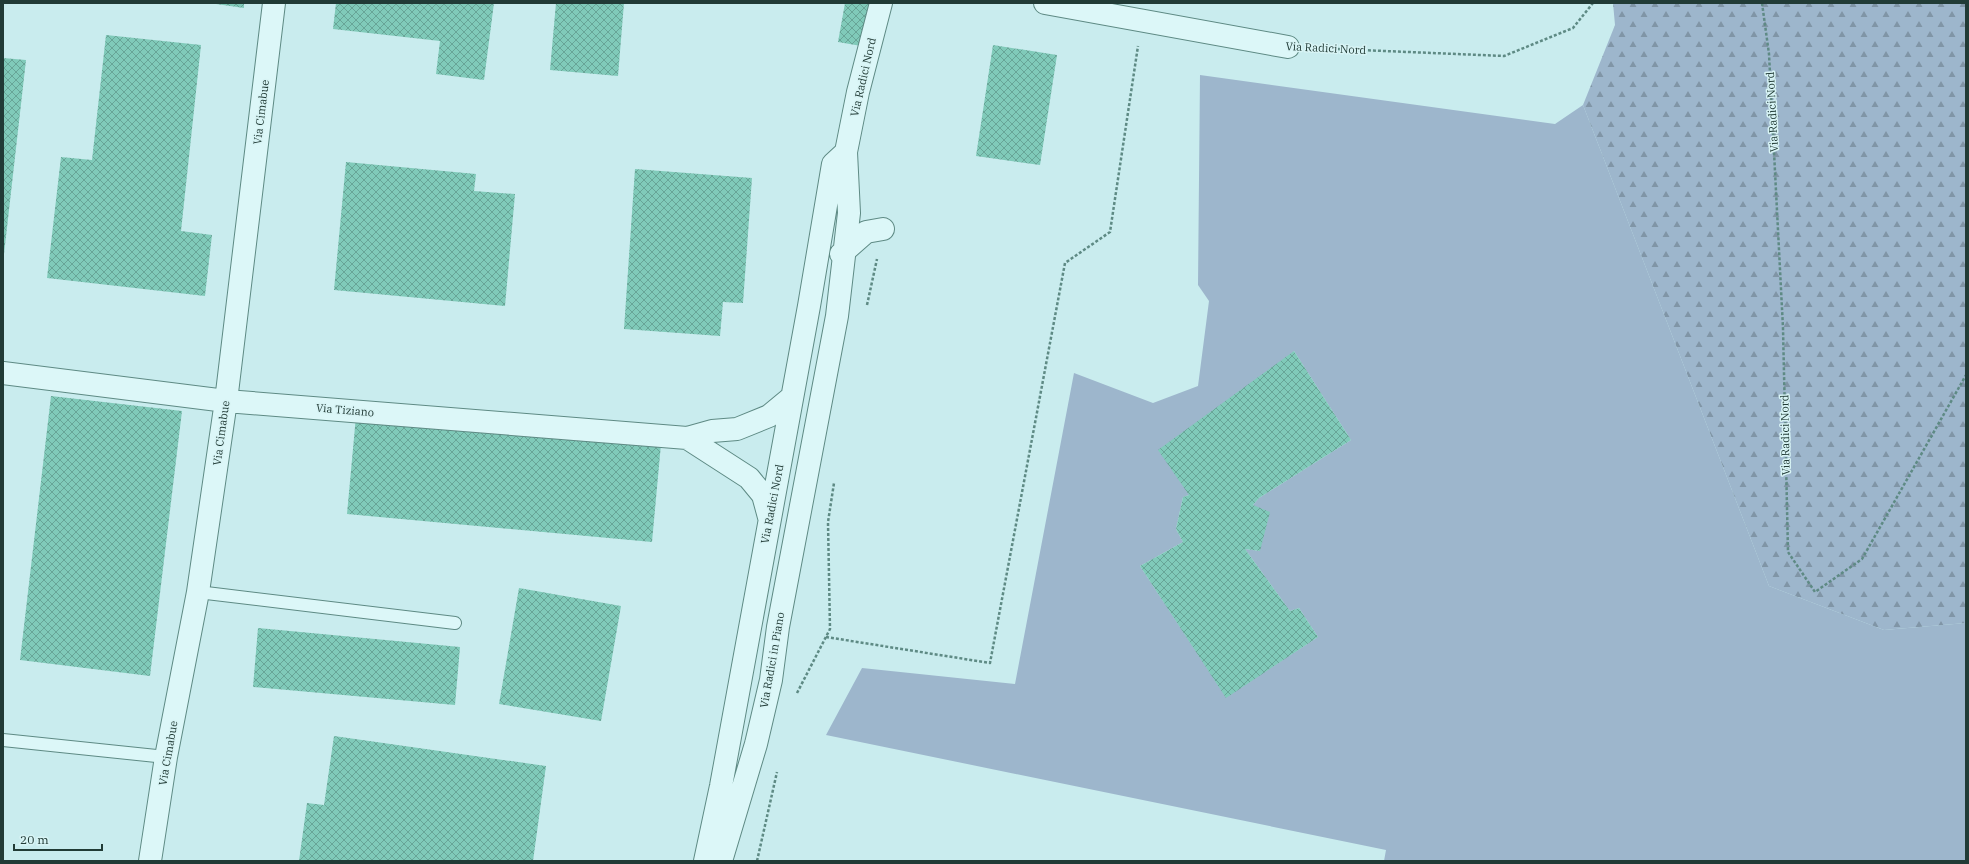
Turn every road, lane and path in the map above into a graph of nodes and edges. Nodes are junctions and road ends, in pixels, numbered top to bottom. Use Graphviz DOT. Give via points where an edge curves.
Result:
graph roads {
  1 [pos="274,3"];
  2 [pos="881,3"];
  3 [pos="1044,3"];
  4 [pos="1593,3"];
  5 [pos="1762,3"];
  6 [pos="1142,21"];
  7 [pos="1288,47"];
  8 [pos="846,152"];
  9 [pos="848,192"];
  10 [pos="883,229"];
  11 [pos="845,249"];
  12 [pos="813,284"];
  13 [pos="866,306"];
  14 [pos="3,373"];
  15 [pos="1966,375"];
  16 [pos="792,397"];
  17 [pos="226,401"];
  18 [pos="687,438"];
  19 [pos="811,457"];
  20 [pos="835,478"];
  21 [pos="769,519"];
  22 [pos="198,592"];
  23 [pos="455,624"];
  24 [pos="826,637"];
  25 [pos="796,695"];
  26 [pos="3,740"];
  27 [pos="166,757"];
  28 [pos="779,764"];
  29 [pos="150,861"];
  30 [pos="705,861"];
  31 [pos="722,861"];
  32 [pos="757,861"];
  1 -- 17 [label="street, Via Cimabue"];
  2 -- 8 [label="street, Via Radici Nord" via="858,92"];
  3 -- 6 [label="street, Via Radici Nord"];
  4 -- 7 [label="path, Via Radici Nord" via="1572,28 1504,56"];
  5 -- 15 [label="path, Via Radici Nord" via="1769,54 1783,328 1788,552 1815,592 1862,559"];
  6 -- 7 [label="street, Via Radici Nord"];
  6 -- 24 [label="path" via="1110,232 1065,263 990,663"];
  8 -- 9 [label="street, Via Radici Nord"];
  8 -- 12 [label="street, Via Radici Nord" via="834,164"];
  9 -- 10 [label="street" via="868,221"];
  9 -- 11 [label="street, Via Radici Nord" via="850,213"];
  10 -- 11 [label="street" via="866,232"];
  10 -- 13 [label="path"];
  11 -- 12 [label="street"];
  11 -- 19 [label="street, Via Radici Nord" via="837,316"];
  12 -- 16 [label="street, Via Radici Nord"];
  14 -- 17 [label="street, Via Tiziano"];
  16 -- 18 [label="street" via="769,416 738,429 712,431"];
  16 -- 21 [label="street, Via Radici Nord"];
  17 -- 18 [label="street, Via Tiziano"];
  17 -- 22 [label="street, Via Cimabue"];
  18 -- 21 [label="street" via="749,478 763,495"];
  19 -- 31 [label="street, Via Radici in Piano" via="778,627 771,680 754,752"];
  20 -- 24 [label="path" via="828,522 830,629"];
  21 -- 30 [label="street, Via Radici Nord"];
  22 -- 23 [label="lane"];
  22 -- 27 [label="street, Via Cimabue"];
  24 -- 25 [label="path"];
  26 -- 27 [label="lane"];
  27 -- 29 [label="street, Via Cimabue"];
  28 -- 32 [label="path"];
}
